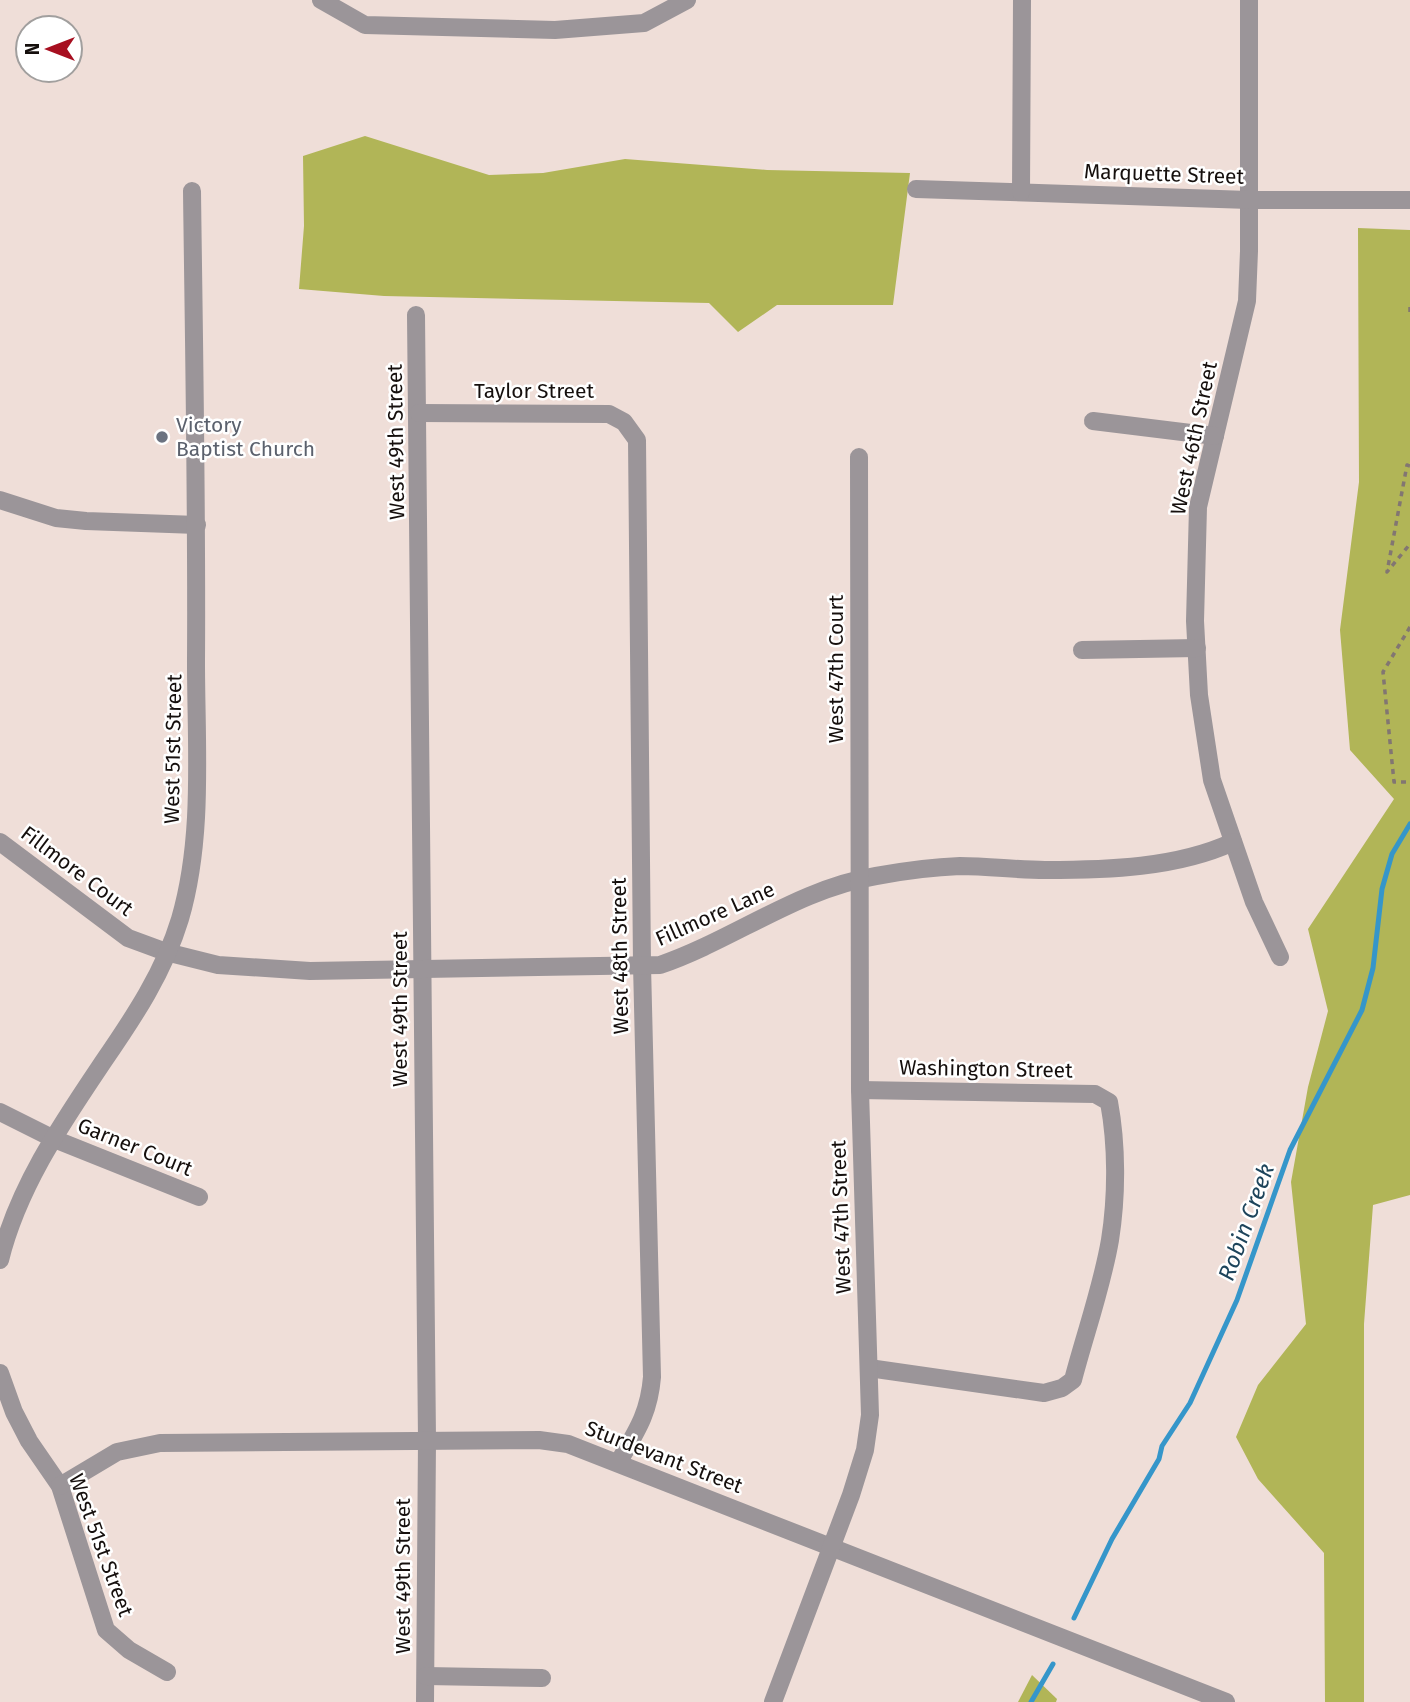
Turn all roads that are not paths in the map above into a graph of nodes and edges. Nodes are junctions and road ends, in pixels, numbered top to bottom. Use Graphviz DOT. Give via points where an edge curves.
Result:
graph roads {
  1 [pos="321,0"];
  2 [pos="687,0"];
  3 [pos="1023,0"];
  4 [pos="1250,0"];
  5 [pos="916,189"];
  6 [pos="192,191"];
  7 [pos="1021,192"];
  8 [pos="1249,200"];
  9 [pos="1410,200"];
  10 [pos="416,315"];
  11 [pos="419,413"];
  12 [pos="1093,421"];
  13 [pos="1215,436"];
  14 [pos="637,440"];
  15 [pos="859,457"];
  16 [pos="0,500"];
  17 [pos="197,525"];
  18 [pos="1197,648"];
  19 [pos="1082,650"];
  20 [pos="0,842"];
  21 [pos="1233,842"];
  22 [pos="859,880"];
  23 [pos="166,952"];
  24 [pos="1280,957"];
  25 [pos="642,965"];
  26 [pos="422,970"];
  27 [pos="860,1090"];
  28 [pos="0,1112"];
  29 [pos="54,1139"];
  30 [pos="199,1197"];
  31 [pos="0,1260"];
  32 [pos="869,1368"];
  33 [pos="0,1373"];
  34 [pos="427,1440"];
  35 [pos="618,1463"];
  36 [pos="60,1486"];
  37 [pos="832,1547"];
  38 [pos="167,1672"];
  39 [pos="425,1676"];
  40 [pos="542,1678"];
  41 [pos="425,1702"];
  42 [pos="774,1702"];
  43 [pos="1226,1702"];
  1 -- 2 [label="street" via="365,25 555,30 644,23"];
  3 -- 7 [label="street"];
  4 -- 8 [label="street, West 46th Street"];
  5 -- 7 [label="street, Marquette Street"];
  6 -- 17 [label="street, West 51st Street"];
  7 -- 8 [label="street, Marquette Street"];
  8 -- 9 [label="street, Marquette Street"];
  8 -- 13 [label="street, West 46th Street" via="1247,301"];
  10 -- 11 [label="street, West 49th Street"];
  11 -- 14 [label="street, Taylor Street" via="609,414 624,422"];
  11 -- 26 [label="street, West 49th Street"];
  12 -- 13 [label="street"];
  13 -- 18 [label="street, West 46th Street" via="1198,507"];
  14 -- 25 [label="street, West 48th Street"];
  15 -- 22 [label="street, West 47th Court"];
  16 -- 17 [label="street" via="56,518 86,522"];
  17 -- 23 [label="street, West 51st Street" via="194,855 180,920"];
  18 -- 19 [label="street"];
  18 -- 21 [label="street, West 46th Street" via="1212,780"];
  20 -- 23 [label="street, Fillmore Court" via="128,938"];
  21 -- 22 [label="street, Fillmore Lane" via="1207,854 1155,865 1046,870 960,866"];
  21 -- 24 [label="street, West 46th Street"];
  22 -- 25 [label="street, Fillmore Lane" via="818,892 685,956 660,965"];
  22 -- 27 [label="street, West 47th Street"];
  23 -- 26 [label="street, Fillmore Lane" via="247,969"];
  23 -- 29 [label="street, West 51st Street" via="148,995"];
  25 -- 26 [label="street, Fillmore Lane"];
  25 -- 35 [label="street, West 48th Street" via="652,1377 645,1417"];
  26 -- 34 [label="street, West 49th Street"];
  27 -- 32 [label="street, West 47th Street"];
  27 -- 32 [label="street, Washington Street" via="1095,1094 1109,1102 1114,1127 1110,1243 1073,1380 1044,1393"];
  28 -- 29 [label="street, Garner Court"];
  29 -- 30 [label="street, Garner Court"];
  29 -- 31 [label="street, West 51st Street" via="29,1183"];
  32 -- 37 [label="street, West 47th Street" via="865,1450"];
  33 -- 36 [label="street, West 51st Street" via="29,1441"];
  34 -- 35 [label="street, Sturdevant Street" via="538,1440 568,1444"];
  34 -- 36 [label="street, Sturdevant Street" via="160,1443 117,1452"];
  34 -- 39 [label="street, West 49th Street"];
  35 -- 37 [label="street, Sturdevant Street"];
  36 -- 38 [label="street, West 51st Street" via="106,1630"];
  37 -- 42 [label="street, West 47th Street"];
  37 -- 43 [label="street, Sturdevant Street"];
  39 -- 40 [label="street"];
  39 -- 41 [label="street, West 49th Street"];
}
